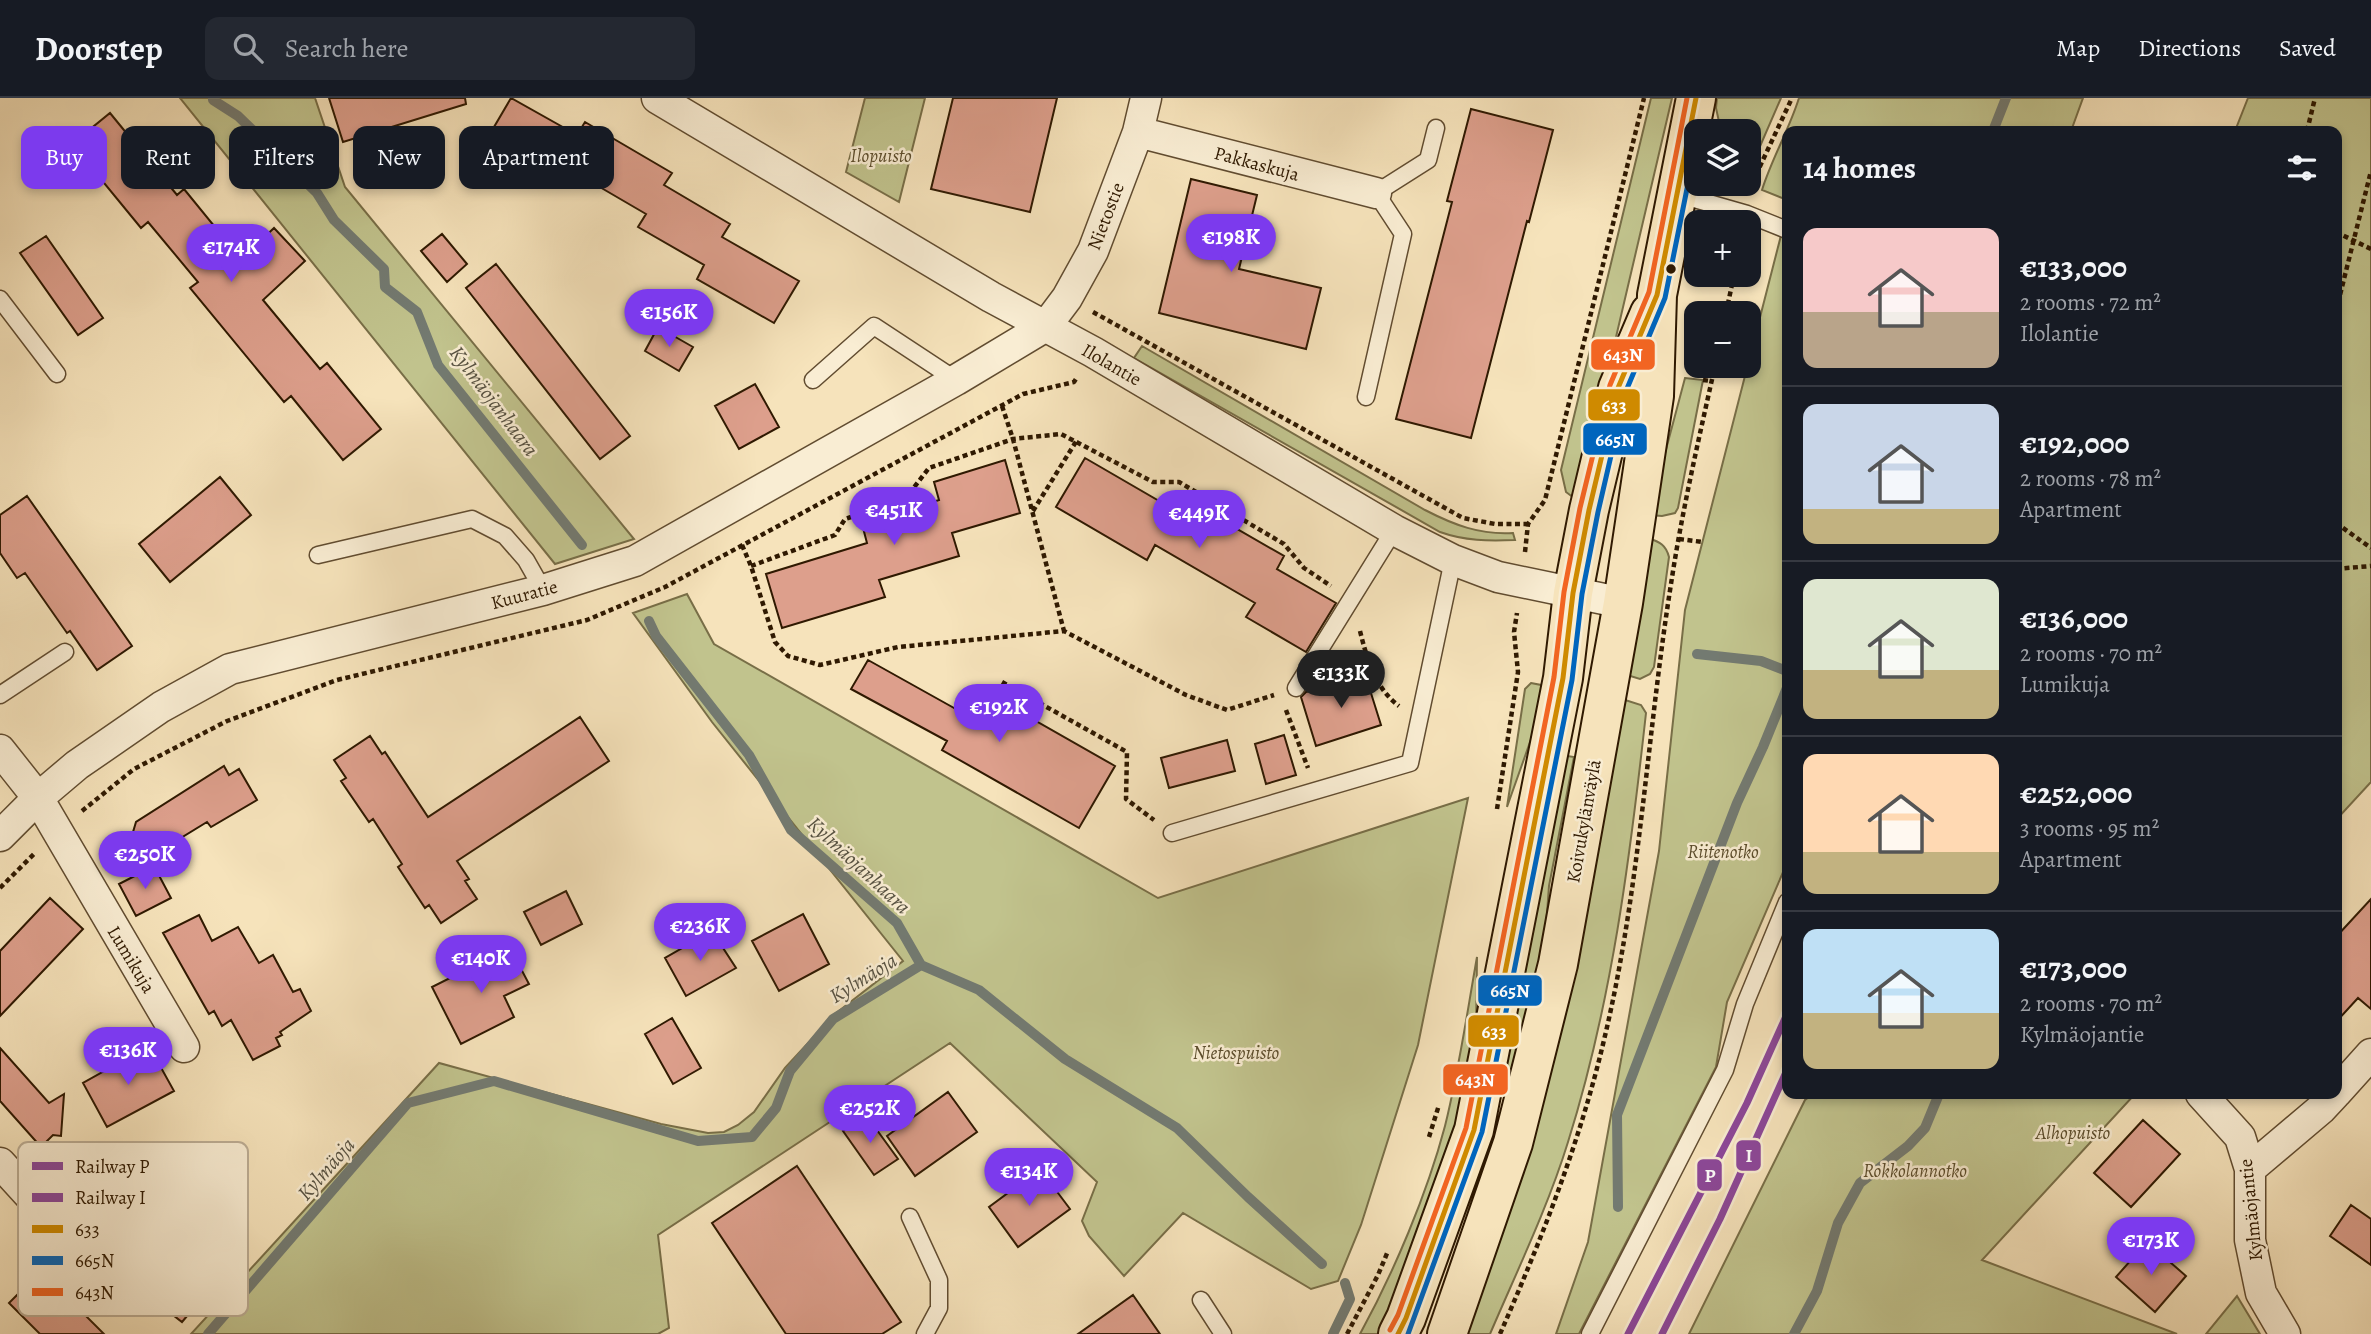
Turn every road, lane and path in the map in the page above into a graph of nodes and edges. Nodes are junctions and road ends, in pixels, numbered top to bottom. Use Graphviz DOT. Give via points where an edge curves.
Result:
graph roads {
  1 [pos="657,98"];
  2 [pos="1146,98"];
  3 [pos="1644,98"];
  4 [pos="1696,98"];
  5 [pos="1792,98"];
  6 [pos="2315,98"];
  7 [pos="2308,126"];
  8 [pos="1436,128"];
  9 [pos="1138,132"];
  10 [pos="2371,171"];
  11 [pos="1376,193"];
  12 [pos="1677,194"];
  13 [pos="1732,210"];
  14 [pos="1747,210"];
  15 [pos="1761,220"];
  16 [pos="1782,228"];
  17 [pos="2342,235"];
  18 [pos="2371,249"];
  19 [pos="2342,287"];
  20 [pos="1657,295"];
  21 [pos="1067,298"];
  22 [pos="0,299"];
  23 [pos="1046,326"];
  24 [pos="57,374"];
  25 [pos="1712,378"];
  26 [pos="813,380"];
  27 [pos="956,380"];
  28 [pos="1703,380"];
  29 [pos="1711,381"];
  30 [pos="1366,397"];
  31 [pos="1002,406"];
  32 [pos="1013,439"];
  33 [pos="1077,440"];
  34 [pos="1032,512"];
  35 [pos="1528,524"];
  36 [pos="2342,527"];
  37 [pos="1394,530"];
  38 [pos="1679,539"];
  39 [pos="1703,542"];
  40 [pos="742,545"];
  41 [pos="2371,548"];
  42 [pos="318,555"];
  43 [pos="1453,561"];
  44 [pos="751,566"];
  45 [pos="2371,566"];
  46 [pos="2342,568"];
  47 [pos="1522,582"];
  48 [pos="543,590"];
  49 [pos="1573,593"];
  50 [pos="1351,599"];
  51 [pos="1623,603"];
  52 [pos="1064,631"];
  53 [pos="65,652"];
  54 [pos="1369,664"];
  55 [pos="1002,682"];
  56 [pos="1288,690"];
  57 [pos="0,695"];
  58 [pos="1419,721"];
  59 [pos="0,750"];
  60 [pos="1317,791"];
  61 [pos="38,798"];
  62 [pos="1496,812"];
  63 [pos="1172,832"];
  64 [pos="0,836"];
  65 [pos="1782,914"];
  66 [pos="184,1047"];
  67 [pos="2371,1054"];
  68 [pos="2342,1086"];
  69 [pos="1442,1095"];
  70 [pos="2206,1099"];
  71 [pos="2331,1099"];
  72 [pos="1427,1146"];
  73 [pos="0,1163"];
  74 [pos="2250,1169"];
  75 [pos="18,1182"];
  76 [pos="910,1217"];
  77 [pos="1392,1241"];
  78 [pos="1201,1300"];
  79 [pos="925,1334"];
  80 [pos="1223,1334"];
  81 [pos="1347,1334"];
  82 [pos="1398,1334"];
  83 [pos="1447,1334"];
  84 [pos="1500,1334"];
  85 [pos="1590,1334"];
  86 [pos="2285,1334"];
  1 -- 23 [label="street, Ilolantie"];
  2 -- 9 [label="street, Nietostie"];
  3 -- 35 [label="path" via="1545,500"];
  4 -- 12 [label="main road, Koivukylänväylä"];
  5 -- 14 [label="path" via="1754,179"];
  6 -- 7 [label="path"];
  8 -- 11 [label="lane" via="1428,160"];
  9 -- 11 [label="street, Pakkaskuja"];
  9 -- 21 [label="street, Nietostie" via="1093,251"];
  10 -- 19 [label="path"];
  11 -- 30 [label="lane" via="1403,234"];
  12 -- 13 [label="lane"];
  12 -- 20 [label="main road, Koivukylänväylä"];
  15 -- 16 [label="lane"];
  17 -- 18 [label="path"];
  20 -- 49 [label="main road, Koivukylänväylä" via="1618,388"];
  20 -- 51 [label="main road, Koivukylänväylä" via="1654,396"];
  21 -- 23 [label="street, Nietostie"];
  21 -- 35 [label="path" via="1463,518"];
  22 -- 24 [label="lane"];
  23 -- 27 [label="street, Kuuratie"];
  23 -- 37 [label="street, Ilolantie"];
  25 -- 29 [label="path"];
  26 -- 27 [label="lane" via="874,326"];
  27 -- 48 [label="street, Kuuratie" via="635,561"];
  28 -- 29 [label="path"];
  29 -- 38 [label="path"];
  31 -- 32 [label="path"];
  32 -- 33 [label="path" via="1061,433"];
  32 -- 34 [label="path"];
  32 -- 44 [label="path" via="929,468 905,499 845,519 835,535"];
  33 -- 34 [label="path"];
  33 -- 50 [label="path" via="1153,482 1179,482 1284,544 1304,568"];
  34 -- 52 [label="path"];
  35 -- 47 [label="path"];
  36 -- 41 [label="path"];
  37 -- 43 [label="street, Ilolantie"];
  37 -- 50 [label="lane"];
  38 -- 39 [label="path"];
  38 -- 84 [label="path" via="1625,937 1604,1040 1569,1163"];
  40 -- 44 [label="path"];
  42 -- 48 [label="lane" via="472,519 505,536"];
  43 -- 47 [label="street, Ilolantie"];
  43 -- 58 [label="lane"];
  44 -- 52 [label="path" via="775,642 788,656 820,665 898,647"];
  45 -- 46 [label="path"];
  47 -- 49 [label="street, Ilolantie"];
  47 -- 62 [label="path" via="1514,632 1518,672"];
  48 -- 61 [label="street, Kuuratie" via="230,669 161,707"];
  49 -- 51 [label="street, Ilolantie"];
  49 -- 82 [label="main road, Koivukylänväylä" via="1563,678 1474,1130"];
  50 -- 54 [label="path"];
  50 -- 56 [label="lane"];
  51 -- 83 [label="main road, Koivukylänväylä" via="1558,964 1513,1143"];
  52 -- 56 [label="path" via="1186,695 1227,710"];
  53 -- 57 [label="lane"];
  54 -- 56 [label="path"];
  54 -- 58 [label="path" via="1388,698"];
  55 -- 63 [label="path" via="1127,752 1126,799"];
  56 -- 60 [label="path"];
  58 -- 60 [label="lane" via="1410,762"];
  59 -- 61 [label="street, Lumikuja"];
  60 -- 63 [label="lane"];
  61 -- 64 [label="street, Kuuratie"];
  61 -- 66 [label="street, Lumikuja"];
  65 -- 85 [label="lane" via="1745,1004 1725,1070"];
  67 -- 68 [label="street"];
  69 -- 72 [label="path"];
  70 -- 74 [label="street, Kylmäojantie" via="2240,1137"];
  71 -- 74 [label="street"];
  73 -- 75 [label="street"];
  74 -- 86 [label="street, Kylmäojantie" via="2250,1240 2261,1293"];
  76 -- 79 [label="lane" via="939,1280 939,1308"];
  77 -- 81 [label="path"];
  78 -- 80 [label="lane"];
}
